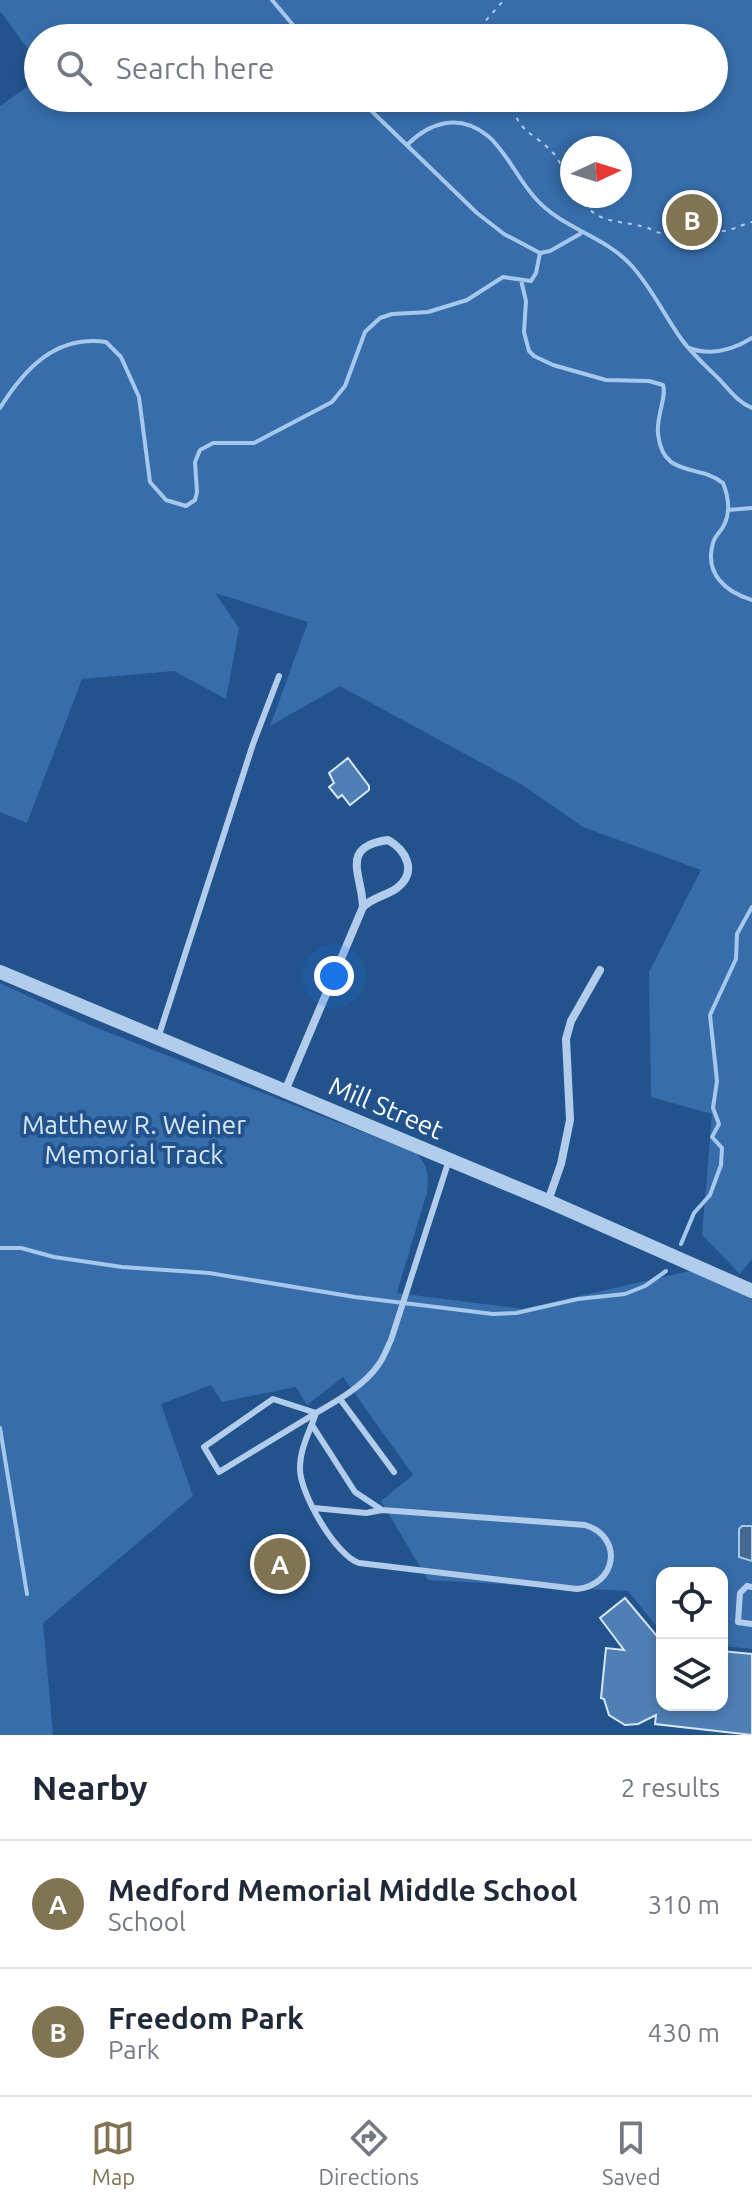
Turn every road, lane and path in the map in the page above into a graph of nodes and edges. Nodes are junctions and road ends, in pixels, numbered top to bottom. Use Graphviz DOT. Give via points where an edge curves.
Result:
graph roads {
  1 [pos="504,0"];
  2 [pos="483,24"];
  3 [pos="514,112"];
  4 [pos="560,167"];
  5 [pos="684,200"];
  6 [pos="702,205"];
  7 [pos="587,208"];
  8 [pos="693,221"];
  9 [pos="752,222"];
  10 [pos="682,223"];
  11 [pos="279,676"];
  12 [pos="363,907"];
  13 [pos="600,970"];
  14 [pos="0,972"];
  15 [pos="158,1038"];
  16 [pos="285,1091"];
  17 [pos="449,1160"];
  18 [pos="548,1201"];
  19 [pos="752,1291"];
  20 [pos="340,1399"];
  21 [pos="316,1413"];
  22 [pos="312,1425"];
  23 [pos="394,1472"];
  24 [pos="314,1508"];
  25 [pos="382,1510"];
  26 [pos="752,1587"];
  27 [pos="752,1624"];
  1 -- 2 [label="path"];
  3 -- 4 [label="path"];
  5 -- 10 [label="path"];
  6 -- 8 [label="path"];
  7 -- 10 [label="path" via="619,224 663,234"];
  8 -- 9 [label="path" via="726,231"];
  8 -- 10 [label="path"];
  11 -- 15 [label="lane"];
  12 -- 12 [label="street" via="398,887 406,874 408,860 402,848 388,840 364,847 356,856"];
  12 -- 16 [label="street"];
  13 -- 18 [label="street" via="568,1030 570,1120"];
  14 -- 15 [label="street, Mill Street"];
  15 -- 16 [label="street, Mill Street"];
  16 -- 17 [label="street, Mill Street"];
  17 -- 18 [label="street, Mill Street"];
  17 -- 20 [label="lane" via="379,1365"];
  18 -- 19 [label="street, Mill Street"];
  20 -- 21 [label="lane"];
  20 -- 23 [label="lane"];
  21 -- 21 [label="lane" via="273,1399 204,1447 219,1472"];
  21 -- 22 [label="lane"];
  22 -- 24 [label="lane" via="301,1453 300,1480"];
  22 -- 25 [label="lane" via="355,1492"];
  24 -- 25 [label="lane"];
  24 -- 25 [label="lane" via="346,1557 359,1563 577,1589 597,1584 609,1568 604,1535 585,1525"];
  26 -- 27 [label="lane" via="740,1593 738,1622"];
}
